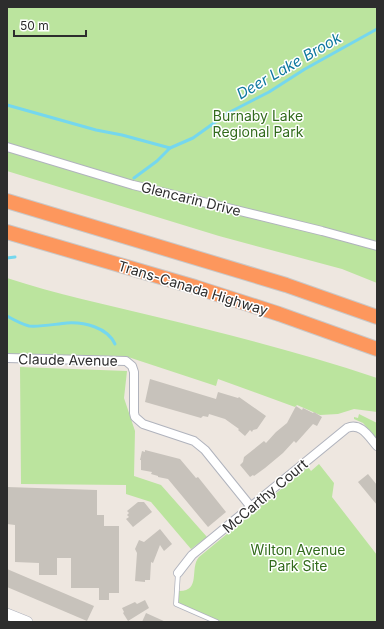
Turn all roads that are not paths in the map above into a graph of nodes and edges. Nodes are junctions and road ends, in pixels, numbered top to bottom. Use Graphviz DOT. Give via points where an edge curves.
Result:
graph roads {
  1 [pos="7,147"];
  2 [pos="7,202"];
  3 [pos="7,232"];
  4 [pos="377,246"];
  5 [pos="377,318"];
  6 [pos="377,349"];
  7 [pos="7,358"];
  8 [pos="377,446"];
  9 [pos="250,507"];
  10 [pos="178,573"];
  11 [pos="9,617"];
  12 [pos="27,622"];
  13 [pos="217,622"];
  1 -- 4 [label="street, Glencarin Drive" via="133,185"];
  2 -- 5 [label="highway" via="272,280"];
  3 -- 6 [label="highway, Trans-Canada Highway" via="195,287"];
  7 -- 9 [label="street, Claude Avenue" via="123,360 129,363 134,372 135,417 143,424 194,441 205,450"];
  8 -- 9 [label="street, McCarthy Court" via="361,428 347,428"];
  9 -- 10 [label="street, McCarthy Court" via="192,555"];
  10 -- 13 [label="lane" via="176,604"];
  11 -- 12 [label="main road"];
}
